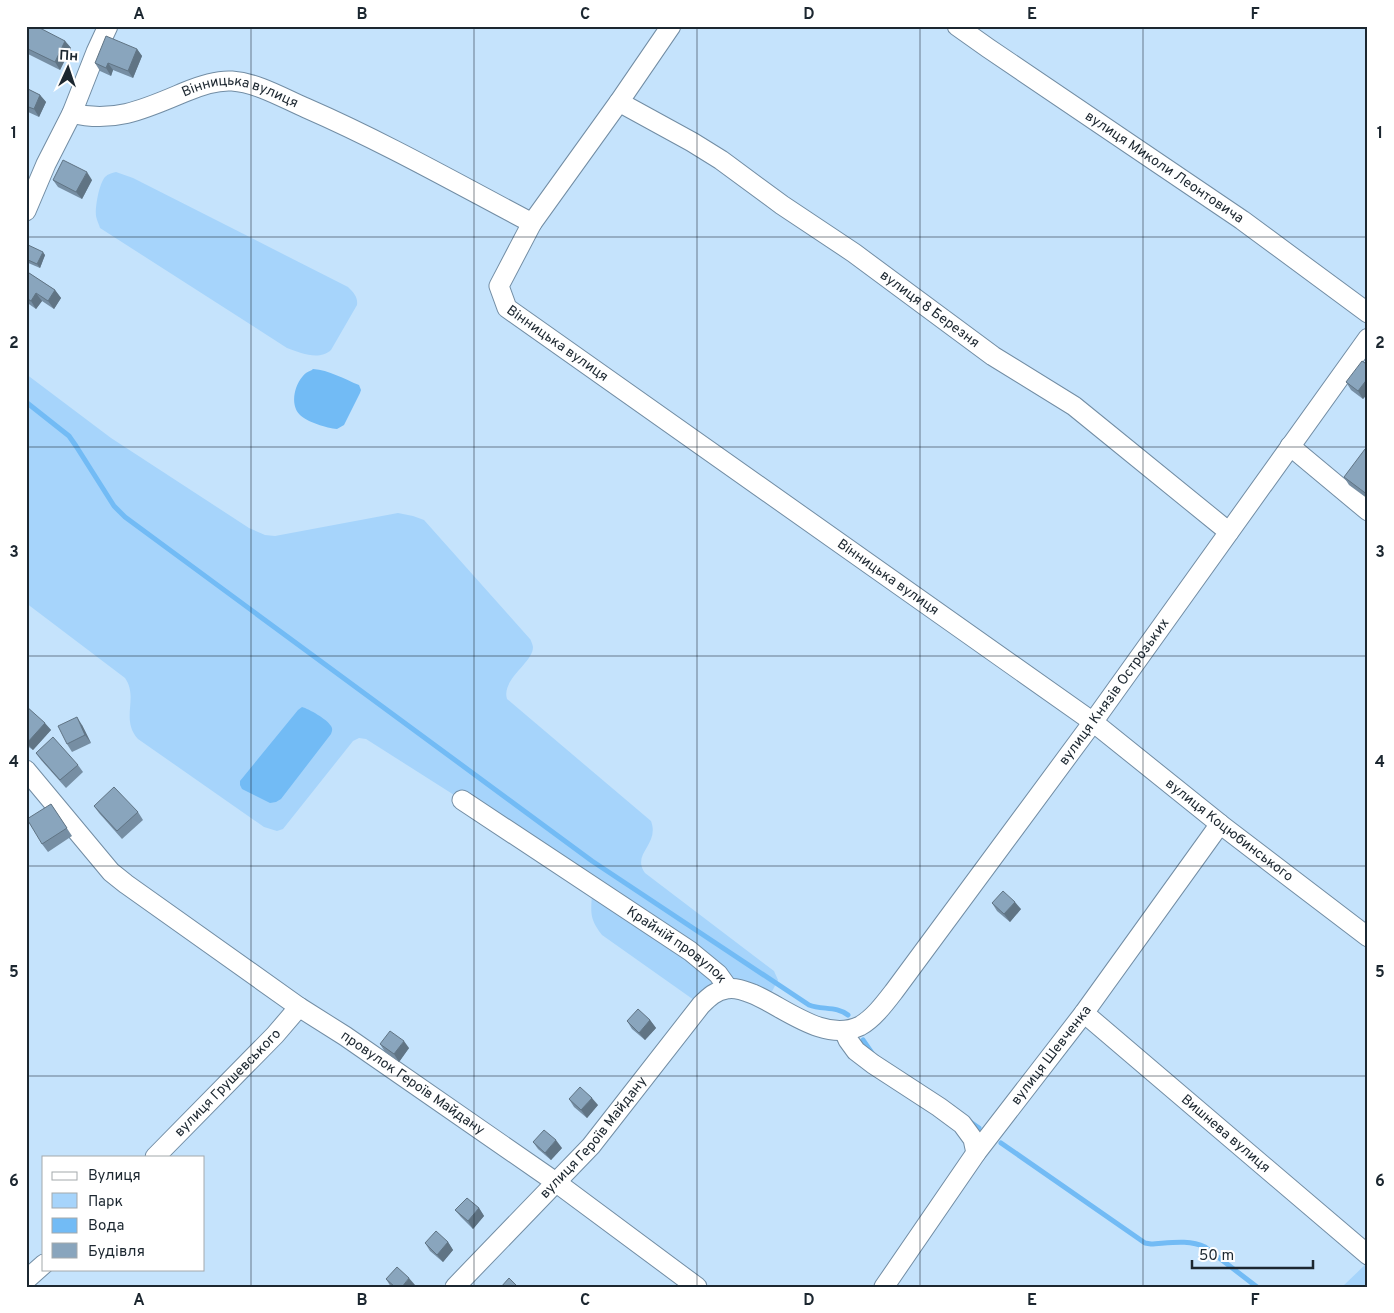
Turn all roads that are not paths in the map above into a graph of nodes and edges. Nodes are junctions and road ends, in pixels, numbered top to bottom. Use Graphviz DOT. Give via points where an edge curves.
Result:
graph roads {
  1 [pos="108,26"];
  2 [pos="671,26"];
  3 [pos="958,26"];
  4 [pos="619,102"];
  5 [pos="72,113"];
  6 [pos="26,211"];
  7 [pos="532,223"];
  8 [pos="1368,314"];
  9 [pos="1368,338"];
  10 [pos="1290,446"];
  11 [pos="1368,511"];
  12 [pos="1229,532"];
  13 [pos="1093,722"];
  14 [pos="26,770"];
  15 [pos="462,800"];
  16 [pos="1220,824"];
  17 [pos="1368,937"];
  18 [pos="728,988"];
  19 [pos="299,1006"];
  20 [pos="1084,1013"];
  21 [pos="844,1030"];
  22 [pos="976,1153"];
  23 [pos="156,1156"];
  24 [pos="557,1183"];
  25 [pos="1368,1255"];
  26 [pos="42,1266"];
  27 [pos="26,1280"];
  28 [pos="455,1287"];
  29 [pos="697,1287"];
  30 [pos="884,1287"];
  1 -- 5 [label="street"];
  2 -- 4 [label="street"];
  3 -- 8 [label="street, вулиця Миколи Леонтовича" via="1242,220"];
  4 -- 7 [label="street"];
  4 -- 12 [label="street, вулиця 8 Березня" via="721,160 993,356 1074,406"];
  5 -- 6 [label="street"];
  5 -- 7 [label="street, Вінницька вулиця" via="99,118 125,114 216,82 251,84 356,130"];
  7 -- 13 [label="street, Вінницька вулиця" via="499,286 507,308"];
  9 -- 10 [label="street, вулиця Князів Острозьких"];
  10 -- 11 [label="street"];
  10 -- 12 [label="street, вулиця Князів Острозьких"];
  12 -- 13 [label="street, вулиця Князів Острозьких"];
  13 -- 16 [label="street, вулиця Коцюбинського"];
  13 -- 21 [label="street, вулиця Князів Острозьких" via="887,1000 865,1022"];
  14 -- 19 [label="street, провулок Героїв Майдану" via="111,872"];
  15 -- 18 [label="street, Крайній провулок" via="690,951 718,974"];
  16 -- 17 [label="street, вулиця Коцюбинського"];
  16 -- 20 [label="street, вулиця Шевченка"];
  18 -- 21 [label="street, Крайній провулок" via="758,996 820,1028"];
  18 -- 24 [label="street, вулиця Героїв Майдану" via="712,994 701,1005 591,1146"];
  19 -- 23 [label="street, вулиця Грушевського" via="275,1035"];
  19 -- 24 [label="street, провулок Героїв Майдану"];
  20 -- 22 [label="street, вулиця Шевченка"];
  20 -- 25 [label="street, Вишнева вулиця"];
  21 -- 22 [label="street" via="856,1051 962,1124 973,1139"];
  22 -- 30 [label="street, вулиця Шевченка"];
  24 -- 28 [label="street, вулиця Героїв Майдану"];
  24 -- 29 [label="street, провулок Героїв Майдану"];
  26 -- 27 [label="street"];
}
